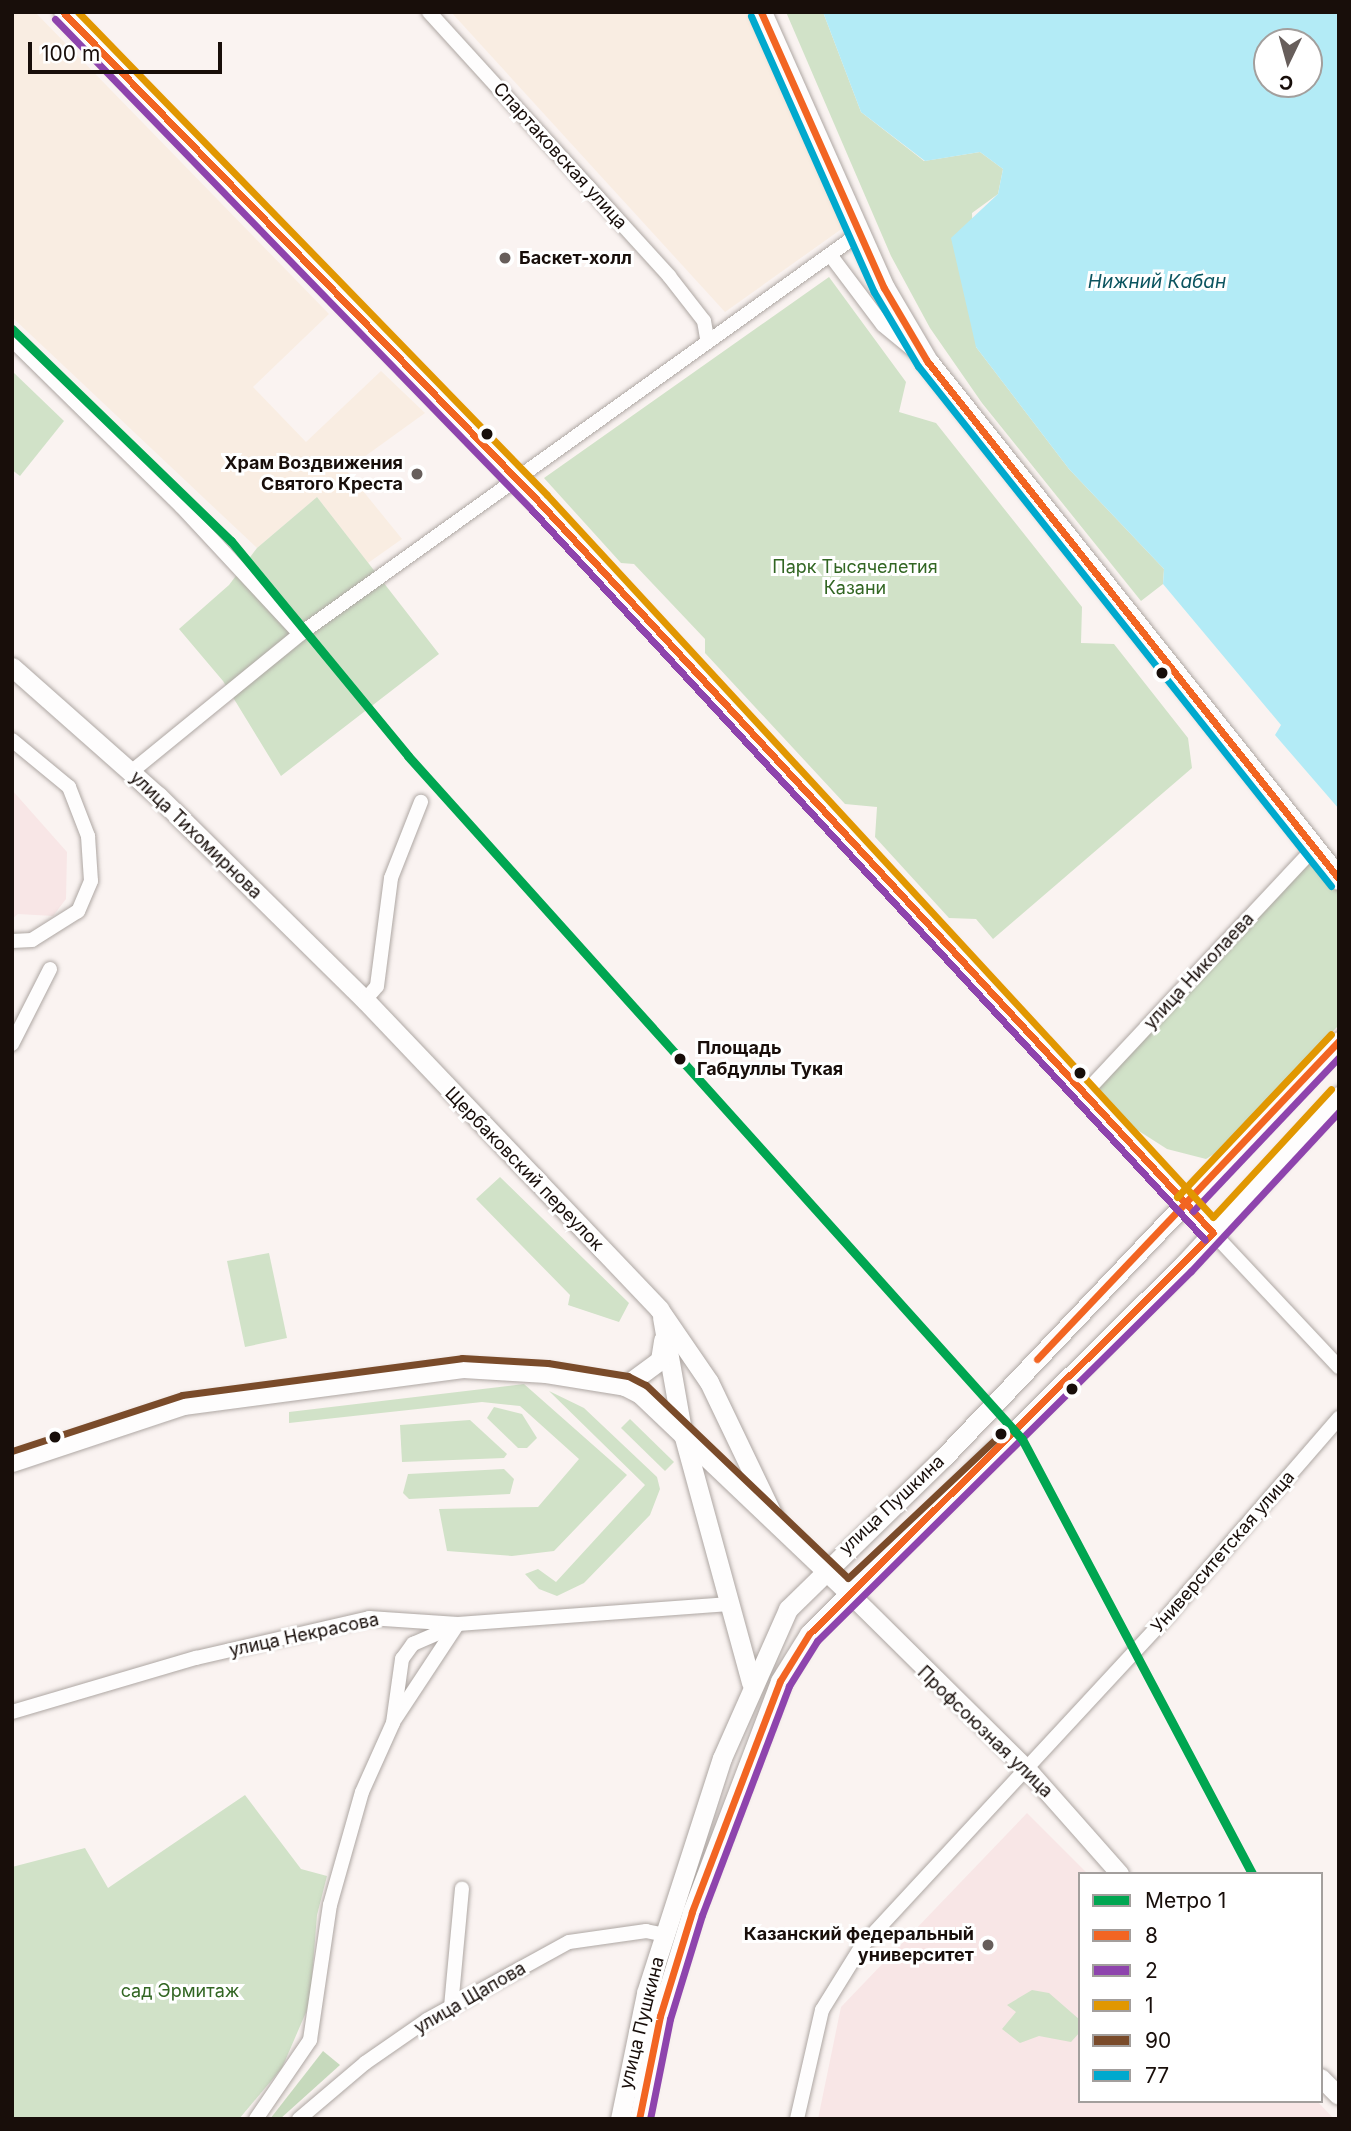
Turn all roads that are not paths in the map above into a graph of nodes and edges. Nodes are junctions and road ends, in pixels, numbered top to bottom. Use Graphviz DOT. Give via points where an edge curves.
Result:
graph roads {
  1 [pos="64,12"];
  2 [pos="429,12"];
  3 [pos="761,12"];
  4 [pos="776,12"];
  5 [pos="860,233"];
  6 [pos="831,256"];
  7 [pos="707,338"];
  8 [pos="12,340"];
  9 [pos="927,361"];
  10 [pos="516,478"];
  11 [pos="300,634"];
  12 [pos="15,677"];
  13 [pos="12,740"];
  14 [pos="131,772"];
  15 [pos="421,802"];
  16 [pos="1314,848"];
  17 [pos="1339,856"];
  18 [pos="1339,879"];
  19 [pos="12,941"];
  20 [pos="50,969"];
  21 [pos="365,1000"];
  22 [pos="1339,1041"];
  23 [pos="12,1044"];
  24 [pos="1083,1095"];
  25 [pos="1339,1096"];
  26 [pos="1185,1204"];
  27 [pos="1213,1233"];
  28 [pos="662,1319"];
  29 [pos="1339,1367"];
  30 [pos="625,1386"];
  31 [pos="1339,1418"];
  32 [pos="682,1430"];
  33 [pos="12,1462"];
  34 [pos="777,1524"];
  35 [pos="825,1568"];
  36 [pos="848,1592"];
  37 [pos="729,1604"];
  38 [pos="458,1624"];
  39 [pos="751,1683"];
  40 [pos="12,1712"];
  41 [pos="393,1723"];
  42 [pos="1028,1770"];
  43 [pos="1118,1872"];
  44 [pos="462,1889"];
  45 [pos="665,1935"];
  46 [pos="451,2007"];
  47 [pos="1323,2080"];
  48 [pos="1339,2096"];
  49 [pos="256,2119"];
  50 [pos="299,2119"];
  51 [pos="620,2119"];
  52 [pos="639,2119"];
  53 [pos="797,2119"];
  1 -- 10 [label="street"];
  2 -- 7 [label="street, Спартаковская улица" via="669,276 704,321"];
  3 -- 5 [label="main road"];
  4 -- 17 [label="main road" via="926,337"];
  5 -- 6 [label="street"];
  5 -- 9 [label="main road" via="902,324"];
  6 -- 7 [label="street"];
  6 -- 9 [label="street" via="883,325"];
  7 -- 10 [label="street"];
  8 -- 11 [label="street" via="181,506"];
  9 -- 16 [label="main road"];
  10 -- 11 [label="street"];
  10 -- 24 [label="street"];
  11 -- 14 [label="street"];
  12 -- 14 [label="main road, улица Тихомирнова"];
  13 -- 19 [label="street" via="69,787 88,836 91,881 78,911 32,940"];
  14 -- 21 [label="main road, улица Тихомирнова"];
  15 -- 21 [label="street" via="391,878 377,986"];
  16 -- 18 [label="main road"];
  16 -- 24 [label="street, улица Николаева"];
  20 -- 23 [label="street"];
  21 -- 28 [label="main road, Щербаковский переулок"];
  22 -- 26 [label="main road, улица Пушкина"];
  24 -- 26 [label="street"];
  25 -- 27 [label="main road, улица Пушкина"];
  26 -- 27 [label="street"];
  26 -- 35 [label="main road, улица Пушкина" via="943,1458"];
  27 -- 29 [label="street"];
  27 -- 36 [label="main road, улица Пушкина" via="1009,1441"];
  28 -- 30 [label="main road" via="660,1360"];
  28 -- 32 [label="main road"];
  28 -- 34 [label="main road, Щербаковский переулок" via="709,1382"];
  30 -- 32 [label="main road"];
  30 -- 33 [label="main road" via="509,1369 437,1371 183,1405"];
  31 -- 42 [label="street, Университетская улица"];
  32 -- 34 [label="main road"];
  32 -- 37 [label="main road"];
  34 -- 35 [label="main road"];
  35 -- 36 [label="main road"];
  35 -- 39 [label="main road, улица Пушкина" via="788,1609"];
  36 -- 42 [label="street, Профсоюзная улица"];
  36 -- 52 [label="main road, улица Пушкина" via="809,1634 780,1681 746,1766 660,2016"];
  37 -- 38 [label="street, улица Некрасова"];
  37 -- 39 [label="main road"];
  38 -- 40 [label="street, улица Некрасова" via="369,1618 196,1658"];
  38 -- 41 [label="street"];
  38 -- 41 [label="street" via="406,1651 396,1679"];
  39 -- 45 [label="main road, улица Пушкина"];
  41 -- 49 [label="street" via="362,1791 330,1905 310,2040"];
  42 -- 43 [label="street, Профсоюзная улица"];
  42 -- 53 [label="street, Университетская улица" via="861,1947 837,1982 821,2010"];
  44 -- 46 [label="street"];
  45 -- 46 [label="street, улица Щапова" via="646,1931 569,1942"];
  45 -- 51 [label="main road, улица Пушкина" via="646,1993"];
  46 -- 50 [label="street, улица Щапова" via="365,2063"];
  47 -- 48 [label="street"];
}
